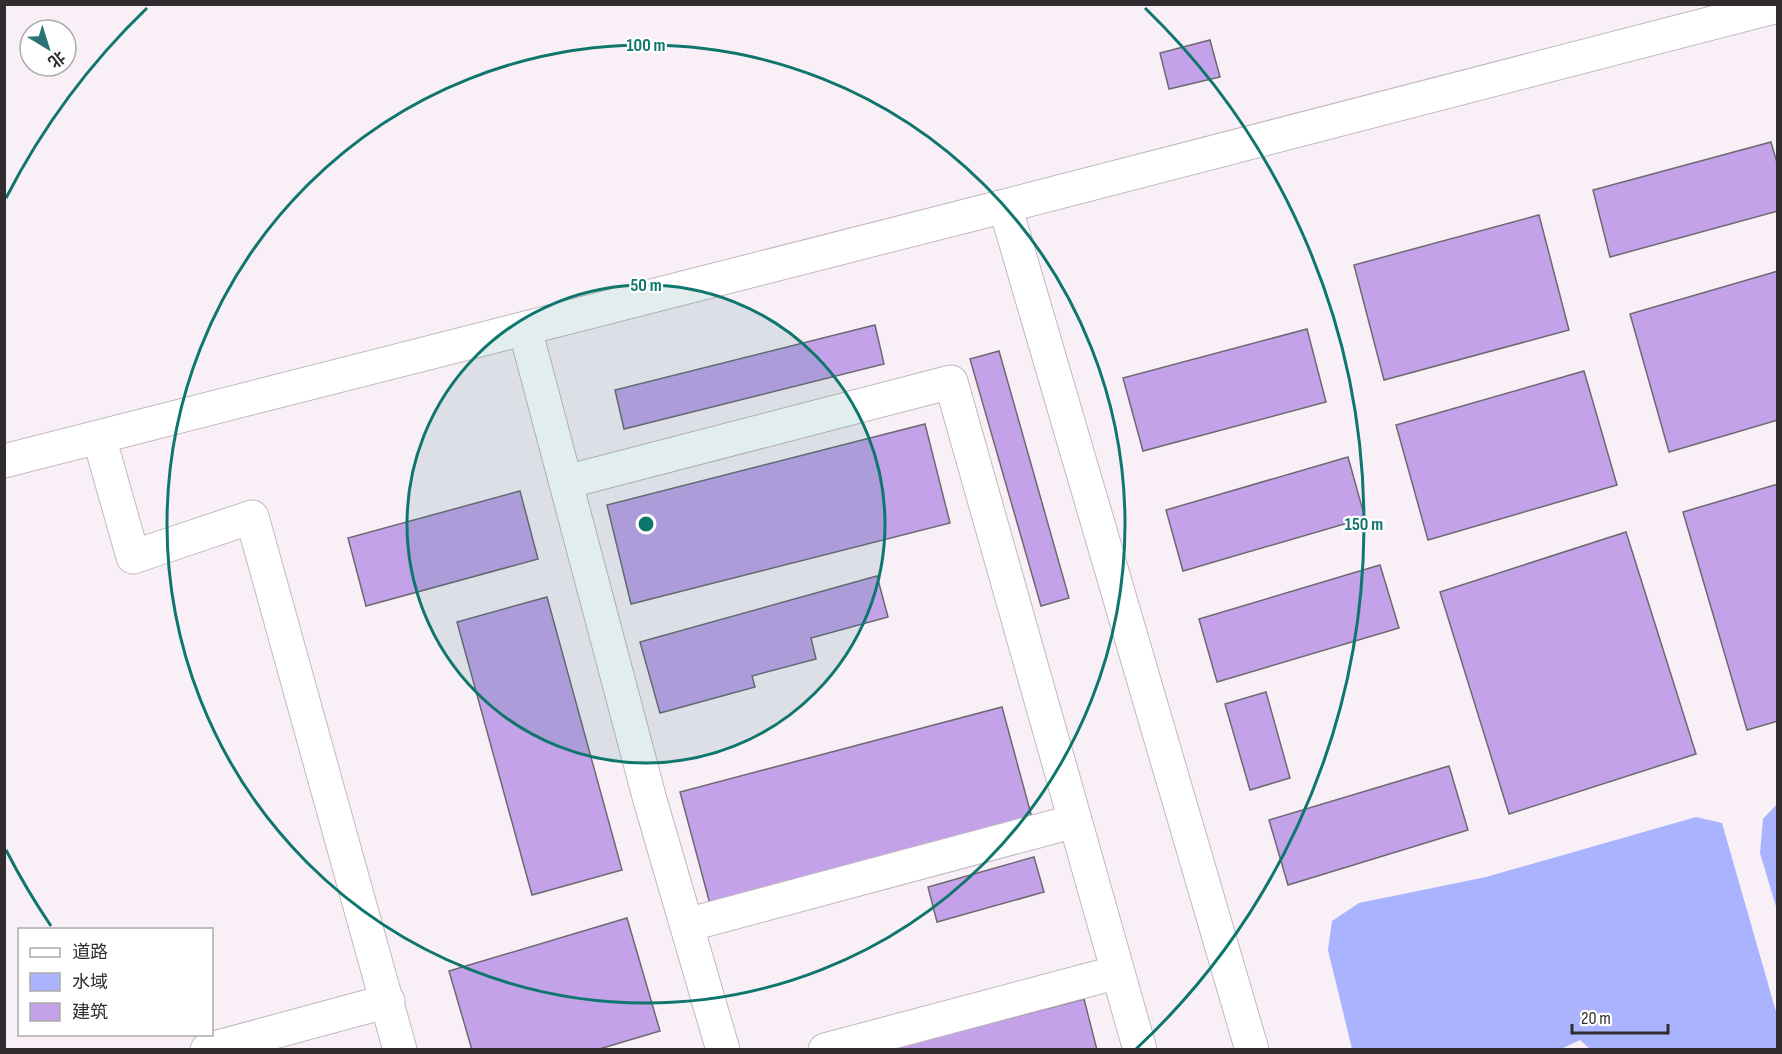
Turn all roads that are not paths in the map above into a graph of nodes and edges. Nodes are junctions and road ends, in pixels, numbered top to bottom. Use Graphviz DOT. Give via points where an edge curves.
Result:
graph roads {
  1 [pos="1778,6"];
  2 [pos="1005,206"];
  3 [pos="525,328"];
  4 [pos="99,437"];
  5 [pos="4,461"];
  6 [pos="566,482"];
  7 [pos="1075,821"];
  8 [pos="687,925"];
  9 [pos="1118,972"];
  10 [pos="388,1001"];
  11 [pos="207,1050"];
  12 [pos="400,1050"];
  13 [pos="723,1050"];
  14 [pos="825,1050"];
  15 [pos="1140,1050"];
  16 [pos="1252,1050"];
  1 -- 2 [label="street"];
  2 -- 3 [label="street"];
  2 -- 16 [label="street"];
  3 -- 4 [label="street"];
  3 -- 6 [label="street"];
  4 -- 5 [label="street"];
  4 -- 10 [label="street" via="133,557 252,517"];
  6 -- 7 [label="street" via="951,382"];
  6 -- 8 [label="street"];
  7 -- 8 [label="street"];
  7 -- 9 [label="street"];
  8 -- 13 [label="street"];
  9 -- 14 [label="street"];
  9 -- 15 [label="street"];
  10 -- 11 [label="street"];
  10 -- 12 [label="street"];
}
